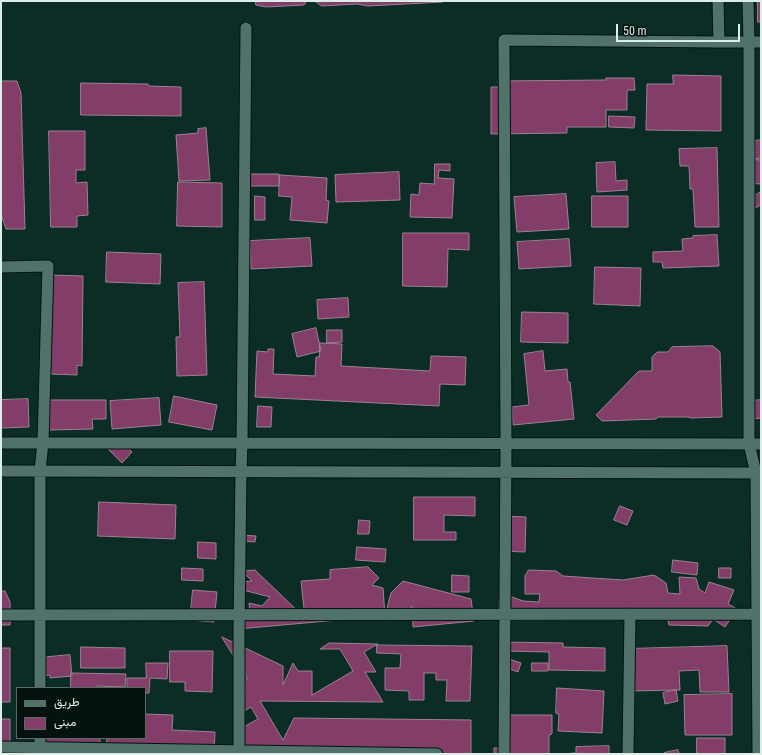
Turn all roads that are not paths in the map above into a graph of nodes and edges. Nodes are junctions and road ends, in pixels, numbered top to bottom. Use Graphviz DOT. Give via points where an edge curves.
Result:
graph roads {
  1 [pos="718,1"];
  2 [pos="748,1"];
  3 [pos="246,28"];
  4 [pos="719,42"];
  5 [pos="749,42"];
  6 [pos="761,42"];
  7 [pos="1,267"];
  8 [pos="43,442"];
  9 [pos="1,443"];
  10 [pos="242,443"];
  11 [pos="506,444"];
  12 [pos="749,444"];
  13 [pos="761,444"];
  14 [pos="1,471"];
  15 [pos="40,471"];
  16 [pos="240,472"];
  17 [pos="505,472"];
  18 [pos="759,473"];
  19 [pos="239,614"];
  20 [pos="504,614"];
  21 [pos="630,614"];
  22 [pos="759,614"];
  23 [pos="1,615"];
  24 [pos="40,615"];
  25 [pos="40,687"];
  26 [pos="1,747"];
  27 [pos="40,747"];
  28 [pos="239,752"];
  29 [pos="759,753"];
  30 [pos="438,754"];
  31 [pos="504,754"];
  32 [pos="628,754"];
  1 -- 4 [label="street"];
  2 -- 5 [label="street"];
  3 -- 10 [label="street"];
  4 -- 5 [label="street"];
  4 -- 11 [label="street" via="504,40"];
  5 -- 6 [label="street"];
  5 -- 12 [label="street"];
  7 -- 8 [label="street" via="48,266"];
  8 -- 9 [label="street"];
  8 -- 10 [label="street"];
  8 -- 15 [label="street"];
  10 -- 11 [label="street"];
  10 -- 16 [label="street"];
  11 -- 12 [label="street"];
  11 -- 17 [label="street"];
  12 -- 13 [label="street"];
  12 -- 18 [label="street"];
  14 -- 15 [label="street"];
  15 -- 16 [label="street"];
  15 -- 24 [label="street"];
  16 -- 17 [label="street"];
  16 -- 19 [label="street"];
  17 -- 18 [label="street"];
  17 -- 20 [label="street"];
  18 -- 22 [label="street"];
  19 -- 20 [label="street"];
  19 -- 24 [label="street"];
  19 -- 28 [label="street"];
  20 -- 21 [label="street"];
  20 -- 31 [label="street"];
  21 -- 22 [label="street"];
  21 -- 32 [label="street"];
  22 -- 29 [label="street"];
  23 -- 24 [label="street"];
  24 -- 25 [label="street"];
  26 -- 27 [label="street"];
  27 -- 28 [label="street"];
  28 -- 30 [label="street"];
}
